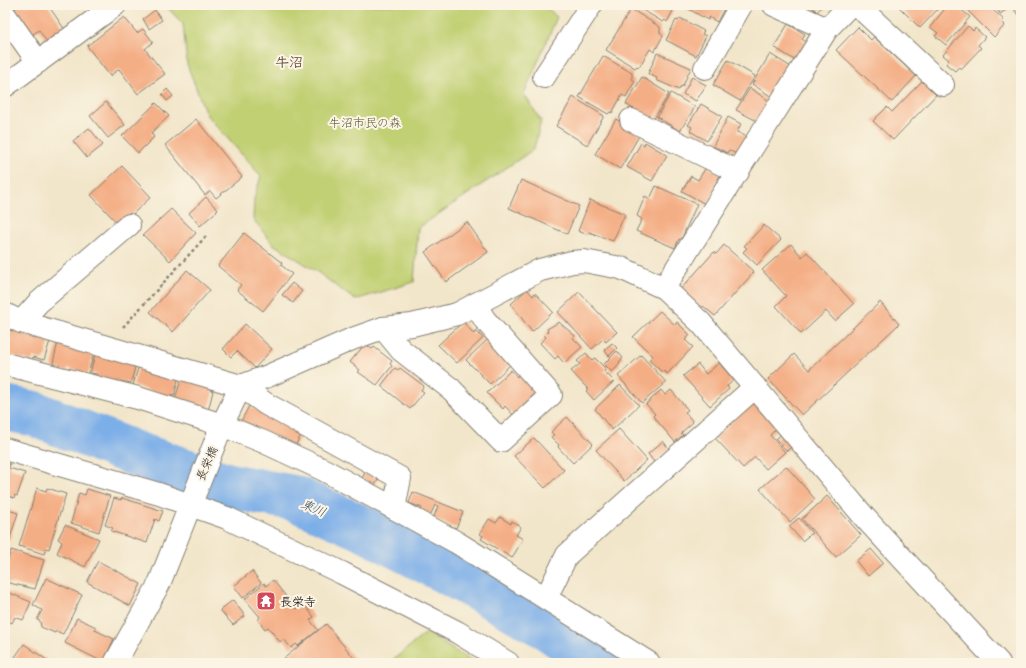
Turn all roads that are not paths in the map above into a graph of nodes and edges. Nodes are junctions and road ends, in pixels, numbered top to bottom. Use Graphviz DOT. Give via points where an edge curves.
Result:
graph roads {
  1 [pos="116,5"];
  2 [pos="592,5"];
  3 [pos="741,5"];
  4 [pos="774,5"];
  5 [pos="850,5"];
  6 [pos="857,5"];
  7 [pos="5,15"];
  8 [pos="827,29"];
  9 [pos="38,62"];
  10 [pos="705,68"];
  11 [pos="544,77"];
  12 [pos="943,85"];
  13 [pos="5,86"];
  14 [pos="631,120"];
  15 [pos="738,172"];
  16 [pos="129,225"];
  17 [pos="664,288"];
  18 [pos="475,304"];
  19 [pos="13,318"];
  20 [pos="383,328"];
  21 [pos="5,364"];
  22 [pos="241,386"];
  23 [pos="755,386"];
  24 [pos="219,431"];
  25 [pos="5,449"];
  26 [pos="193,495"];
  27 [pos="394,508"];
  28 [pos="546,598"];
  29 [pos="115,663"];
  30 [pos="508,663"];
  31 [pos="649,663"];
  32 [pos="1000,663"];
  1 -- 9 [label="street"];
  2 -- 11 [label="street"];
  3 -- 10 [label="street"];
  4 -- 8 [label="street"];
  5 -- 8 [label="street"];
  6 -- 12 [label="street"];
  7 -- 9 [label="street"];
  8 -- 15 [label="street"];
  9 -- 13 [label="street"];
  14 -- 15 [label="street"];
  15 -- 17 [label="street"];
  16 -- 19 [label="street" via="38,303"];
  17 -- 18 [label="street" via="621,268 572,262 540,270"];
  17 -- 23 [label="street" via="701,323"];
  18 -- 20 [label="street" via="457,314 412,325"];
  18 -- 20 [label="street" via="550,395 501,441 451,389 401,350"];
  19 -- 22 [label="street"];
  20 -- 22 [label="street"];
  21 -- 24 [label="street" via="138,398"];
  22 -- 24 [label="street, 長栄橋"];
  22 -- 27 [label="street" via="266,404 400,478"];
  23 -- 28 [label="street" via="567,556"];
  23 -- 32 [label="street" via="866,519"];
  24 -- 26 [label="street, 長栄橋"];
  24 -- 27 [label="street" via="264,442 324,470"];
  25 -- 26 [label="street" via="74,468"];
  26 -- 29 [label="street, 長栄橋" via="158,584"];
  26 -- 30 [label="street" via="227,518 457,632"];
  27 -- 28 [label="street" via="456,542"];
  28 -- 31 [label="street"];
}
